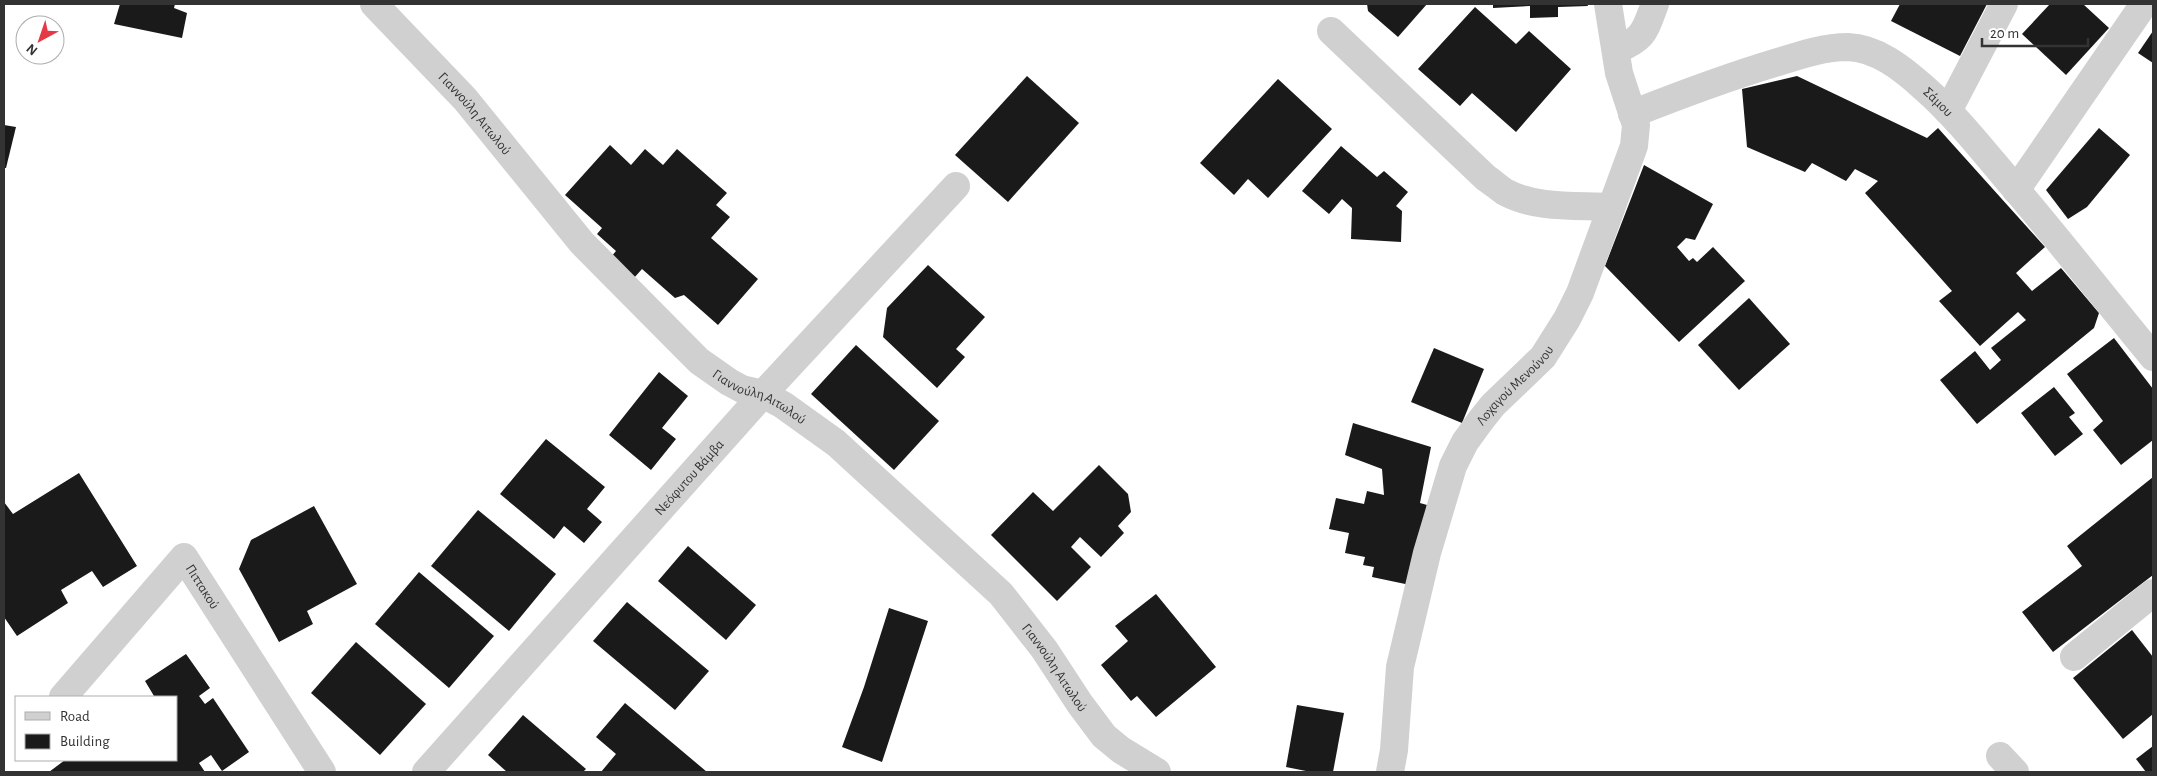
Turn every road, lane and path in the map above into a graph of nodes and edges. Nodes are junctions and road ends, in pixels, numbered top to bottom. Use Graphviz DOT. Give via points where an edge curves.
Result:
graph roads {
  1 [pos="374,4"];
  2 [pos="1608,4"];
  3 [pos="1655,4"];
  4 [pos="2004,4"];
  5 [pos="2144,4"];
  6 [pos="1331,31"];
  7 [pos="1616,50"];
  8 [pos="1948,111"];
  9 [pos="1632,114"];
  10 [pos="956,186"];
  11 [pos="2016,190"];
  12 [pos="1610,207"];
  13 [pos="2153,357"];
  14 [pos="764,394"];
  15 [pos="2153,593"];
  16 [pos="2074,657"];
  17 [pos="64,696"];
  18 [pos="322,772"];
  19 [pos="426,772"];
  20 [pos="1157,772"];
  21 [pos="1390,772"];
  1 -- 14 [label="street, Γιαννούλη Αιτωλού" via="465,99 582,243 699,361 742,389"];
  2 -- 7 [label="street, Λοχαγού Μενούνου"];
  3 -- 7 [label="street" via="1644,32 1634,42"];
  4 -- 8 [label="street"];
  5 -- 11 [label="street"];
  6 -- 12 [label="street" via="1486,178 1505,192 1546,204"];
  7 -- 9 [label="street, Λοχαγού Μενούνου" via="1619,73"];
  8 -- 9 [label="street, Σάμου" via="1924,87 1888,60 1850,47 1830,48 1751,70"];
  8 -- 11 [label="street, Σάμου"];
  9 -- 12 [label="street, Λοχαγού Μενούνου" via="1636,130 1634,146"];
  10 -- 14 [label="street, Νεόφυτου Βάμβα"];
  11 -- 13 [label="street, Σάμου"];
  12 -- 21 [label="street, Λοχαγού Μενούνου" via="1580,293 1559,333 1542,357 1481,420 1460,450 1451,470 1400,667"];
  14 -- 19 [label="street, Νεόφυτου Βάμβα"];
  14 -- 20 [label="street, Γιαννούλη Αιτωλού" via="836,443 1001,594 1044,648 1104,736"];
  15 -- 16 [label="street"];
  17 -- 18 [label="street, Πιττακού" via="184,556"];
}
